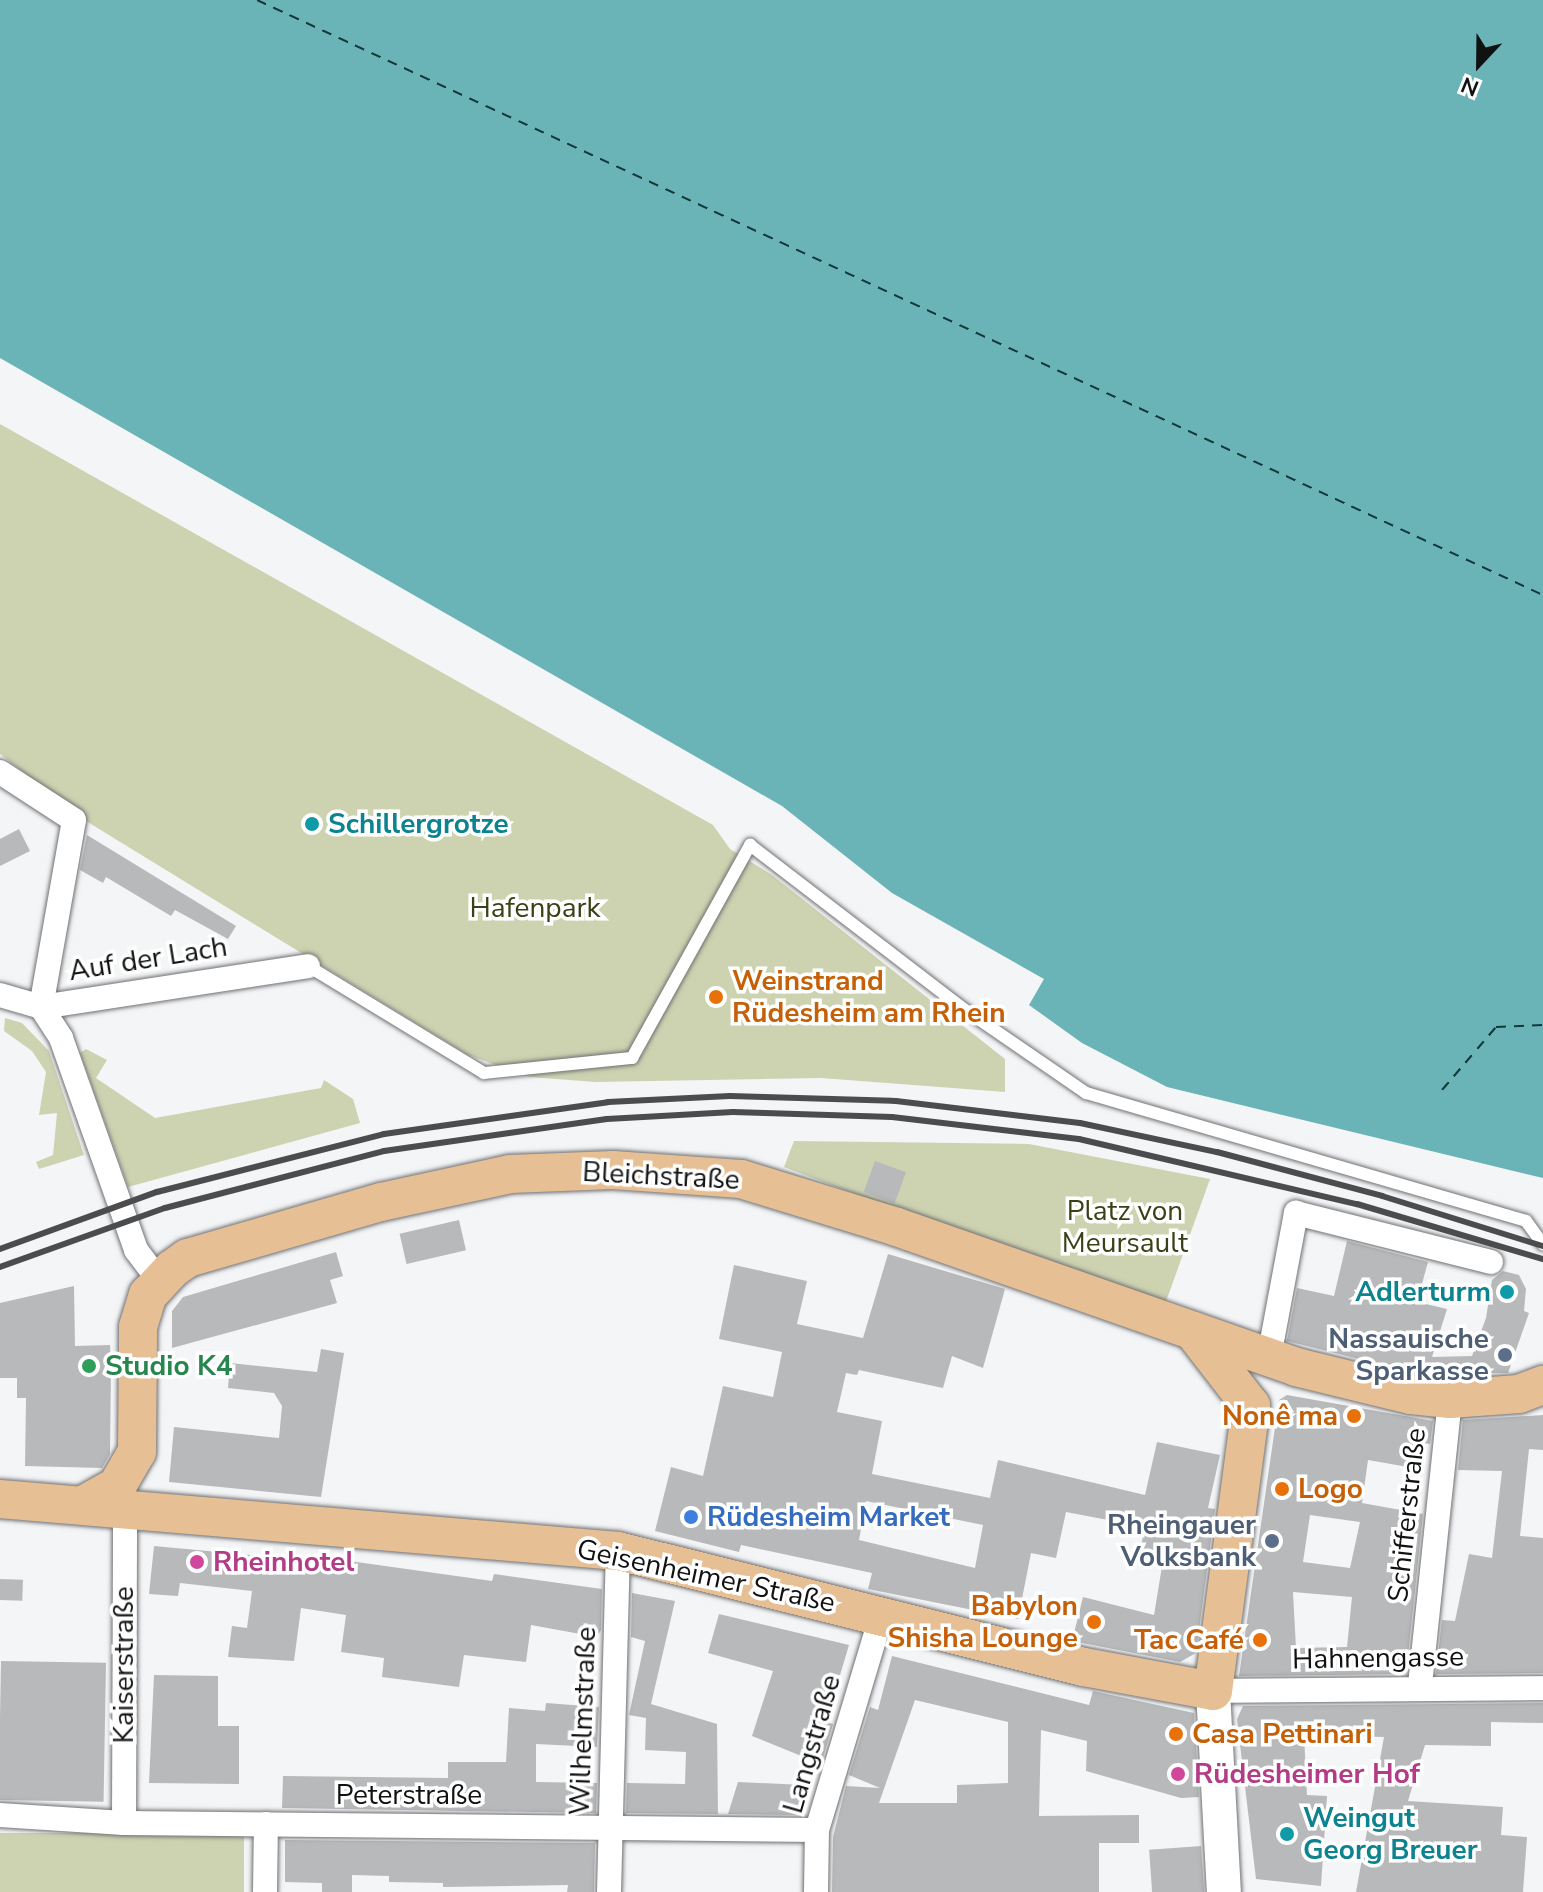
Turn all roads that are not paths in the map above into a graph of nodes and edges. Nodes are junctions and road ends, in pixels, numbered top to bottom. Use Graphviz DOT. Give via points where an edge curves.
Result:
graph roads {
  1 [pos="0,772"];
  2 [pos="308,966"];
  3 [pos="0,995"];
  4 [pos="41,1007"];
  5 [pos="1543,1244"];
  6 [pos="1491,1262"];
  7 [pos="159,1281"];
  8 [pos="1193,1331"];
  9 [pos="1283,1362"];
  10 [pos="1543,1385"];
  11 [pos="1450,1399"];
  12 [pos="1251,1406"];
  13 [pos="137,1452"];
  14 [pos="0,1499"];
  15 [pos="83,1505"];
  16 [pos="125,1507"];
  17 [pos="195,1514"];
  18 [pos="618,1551"];
  19 [pos="881,1616"];
  20 [pos="1420,1685"];
  21 [pos="1543,1688"];
  22 [pos="1213,1691"];
  23 [pos="0,1815"];
  24 [pos="124,1823"];
  25 [pos="266,1824"];
  26 [pos="610,1827"];
  27 [pos="817,1830"];
  28 [pos="265,1892"];
  29 [pos="609,1892"];
  30 [pos="816,1892"];
  31 [pos="1224,1892"];
  1 -- 4 [label="street" via="74,820"];
  2 -- 4 [label="street, Auf der Lach"];
  2 -- 5 [label="lane" via="484,1073 632,1058 750,845 961,1007 1086,1093 1526,1221"];
  3 -- 4 [label="street, Auf der Lach"];
  4 -- 7 [label="street" via="61,1038 136,1250"];
  6 -- 9 [label="street" via="1296,1213"];
  7 -- 8 [label="main road, Bleichstraße" via="188,1258 466,1181 552,1172 680,1172 741,1179 797,1194"];
  7 -- 13 [label="main road" via="138,1327"];
  8 -- 9 [label="main road, Bleichstraße"];
  8 -- 12 [label="main road"];
  9 -- 11 [label="main road, Bleichstraße" via="1411,1395"];
  9 -- 12 [label="main road"];
  10 -- 11 [label="main road, Bleichstraße" via="1519,1394"];
  11 -- 20 [label="street, Schifferstraße"];
  12 -- 22 [label="main road"];
  13 -- 15 [label="main road" via="117,1486"];
  13 -- 17 [label="main road" via="149,1485"];
  14 -- 15 [label="main road, Geisenheimer Straße"];
  15 -- 16 [label="main road, Geisenheimer Straße"];
  16 -- 17 [label="main road, Geisenheimer Straße"];
  16 -- 24 [label="street, Kaiserstraße"];
  17 -- 18 [label="main road, Geisenheimer Straße"];
  18 -- 19 [label="main road, Geisenheimer Straße"];
  18 -- 26 [label="street, Wilhelmstraße"];
  19 -- 22 [label="main road, Geisenheimer Straße" via="1084,1667"];
  19 -- 27 [label="street, Langstraße"];
  20 -- 21 [label="street, Hahnengasse"];
  20 -- 22 [label="street, Hahnengasse"];
  22 -- 31 [label="main road"];
  23 -- 24 [label="street, Peterstraße"];
  24 -- 25 [label="street, Peterstraße"];
  25 -- 26 [label="street, Peterstraße"];
  25 -- 28 [label="street"];
  26 -- 27 [label="street, Peterstraße"];
  26 -- 29 [label="street, Wilhelmstraße"];
  27 -- 30 [label="street, Langstraße"];
}
